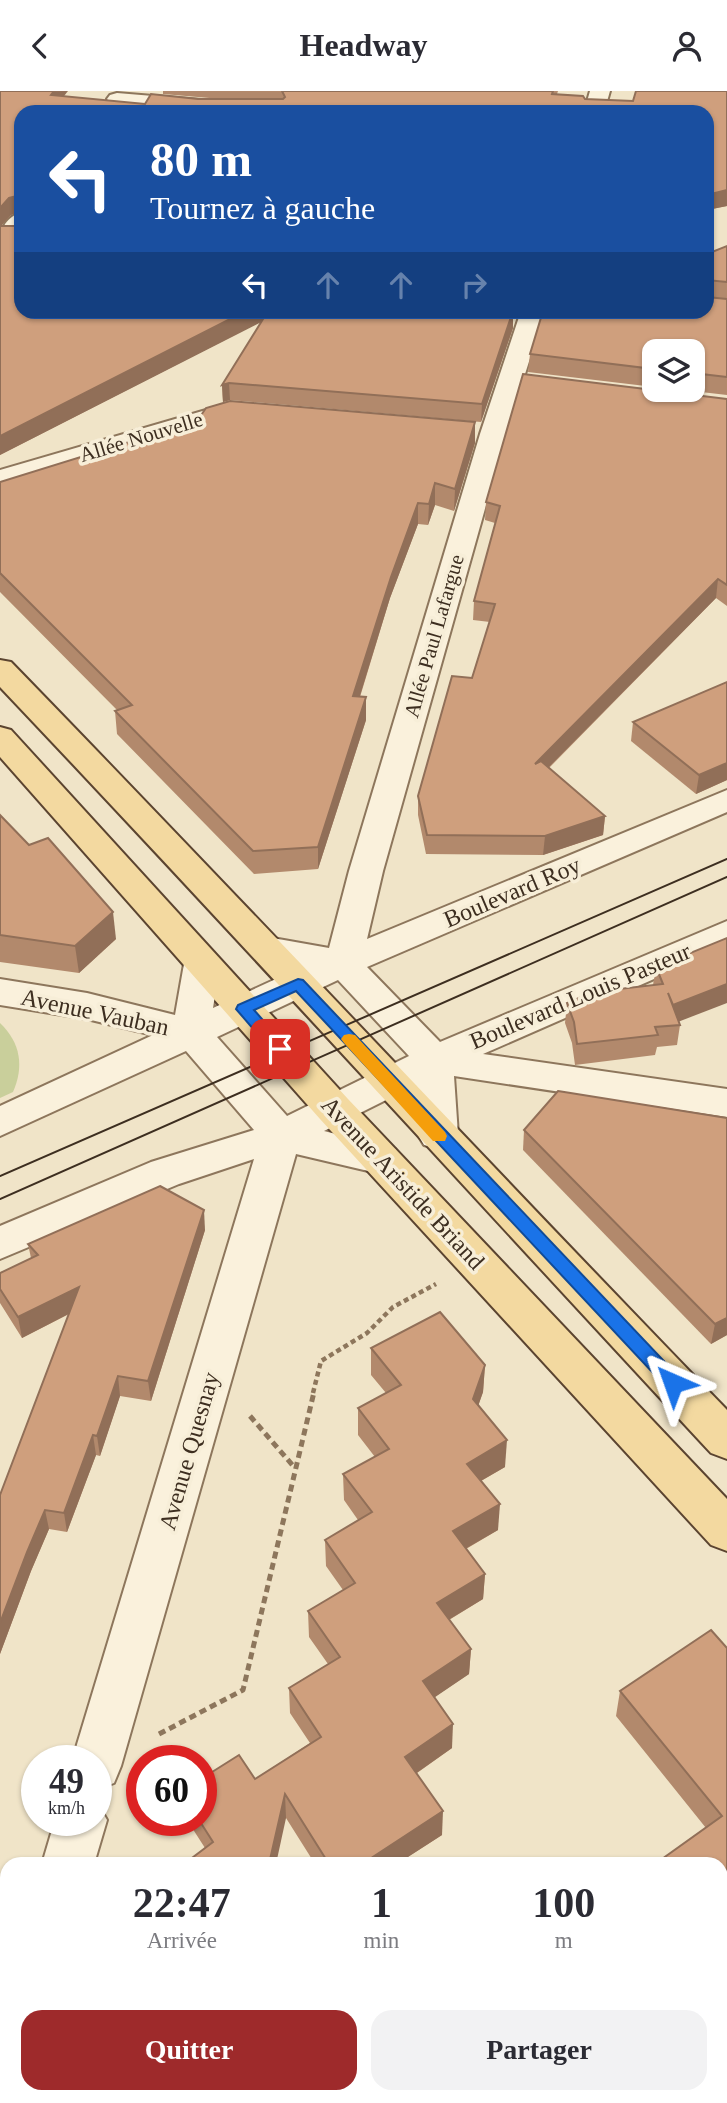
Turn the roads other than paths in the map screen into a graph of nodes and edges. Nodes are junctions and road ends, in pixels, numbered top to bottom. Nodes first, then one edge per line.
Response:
1 (116, 101) edge
2 (173, 105) edge
3 (532, 319) edge
4 (272, 414) edge
5 (0, 479) edge
6 (0, 669) edge
7 (0, 737) edge
8 (727, 800) edge
9 (727, 933) edge
10 (267, 949) junction
11 (202, 964) junction
12 (343, 964) junction
13 (298, 984) junction
14 (0, 992) edge
15 (243, 1009) junction
16 (191, 1032) junction
17 (434, 1060) junction
18 (389, 1083) junction
19 (727, 1103) edge
20 (334, 1109) junction
21 (0, 1122) edge
22 (438, 1135) junction
23 (281, 1136) junction
24 (381, 1159) junction
25 (0, 1243) edge
26 (727, 1440) edge
27 (727, 1531) edge
28 (102, 1745) edge
29 (76, 1836) edge
30 (70, 1857) edge

1 - 2 street
3 - 12 street, Allée Paul Lafargue
4 - 5 street, Allée Nouvelle
6 - 10 main road
7 - 11 main road, Avenue Aristide Briand
8 - 12 street, Boulevard Roy
9 - 17 street, Boulevard Louis Pasteur
10 - 12 street
10 - 13 main road
11 - 15 main road, Avenue Aristide Briand
11 - 16 street
12 - 13 street, Boulevard Roy
12 - 17 street
13 - 15 street, Boulevard Roy
13 - 18 main road
14 - 16 street, Avenue Vauban
15 - 16 street, Boulevard Roy
15 - 20 main road, Avenue Aristide Briand
16 - 21 street, Boulevard Roy
16 - 23 street
17 - 18 street, Boulevard Louis Pasteur
17 - 19 street
17 - 22 street
18 - 20 street, Boulevard Louis Pasteur
18 - 22 main road
20 - 23 street, Boulevard Louis Pasteur
20 - 24 main road, Avenue Aristide Briand
22 - 26 main road
23 - 24 street
23 - 25 street, Boulevard Louis Pasteur
23 - 28 street, Avenue Quesnay
24 - 27 main road, Avenue Aristide Briand
29 - 30 street

